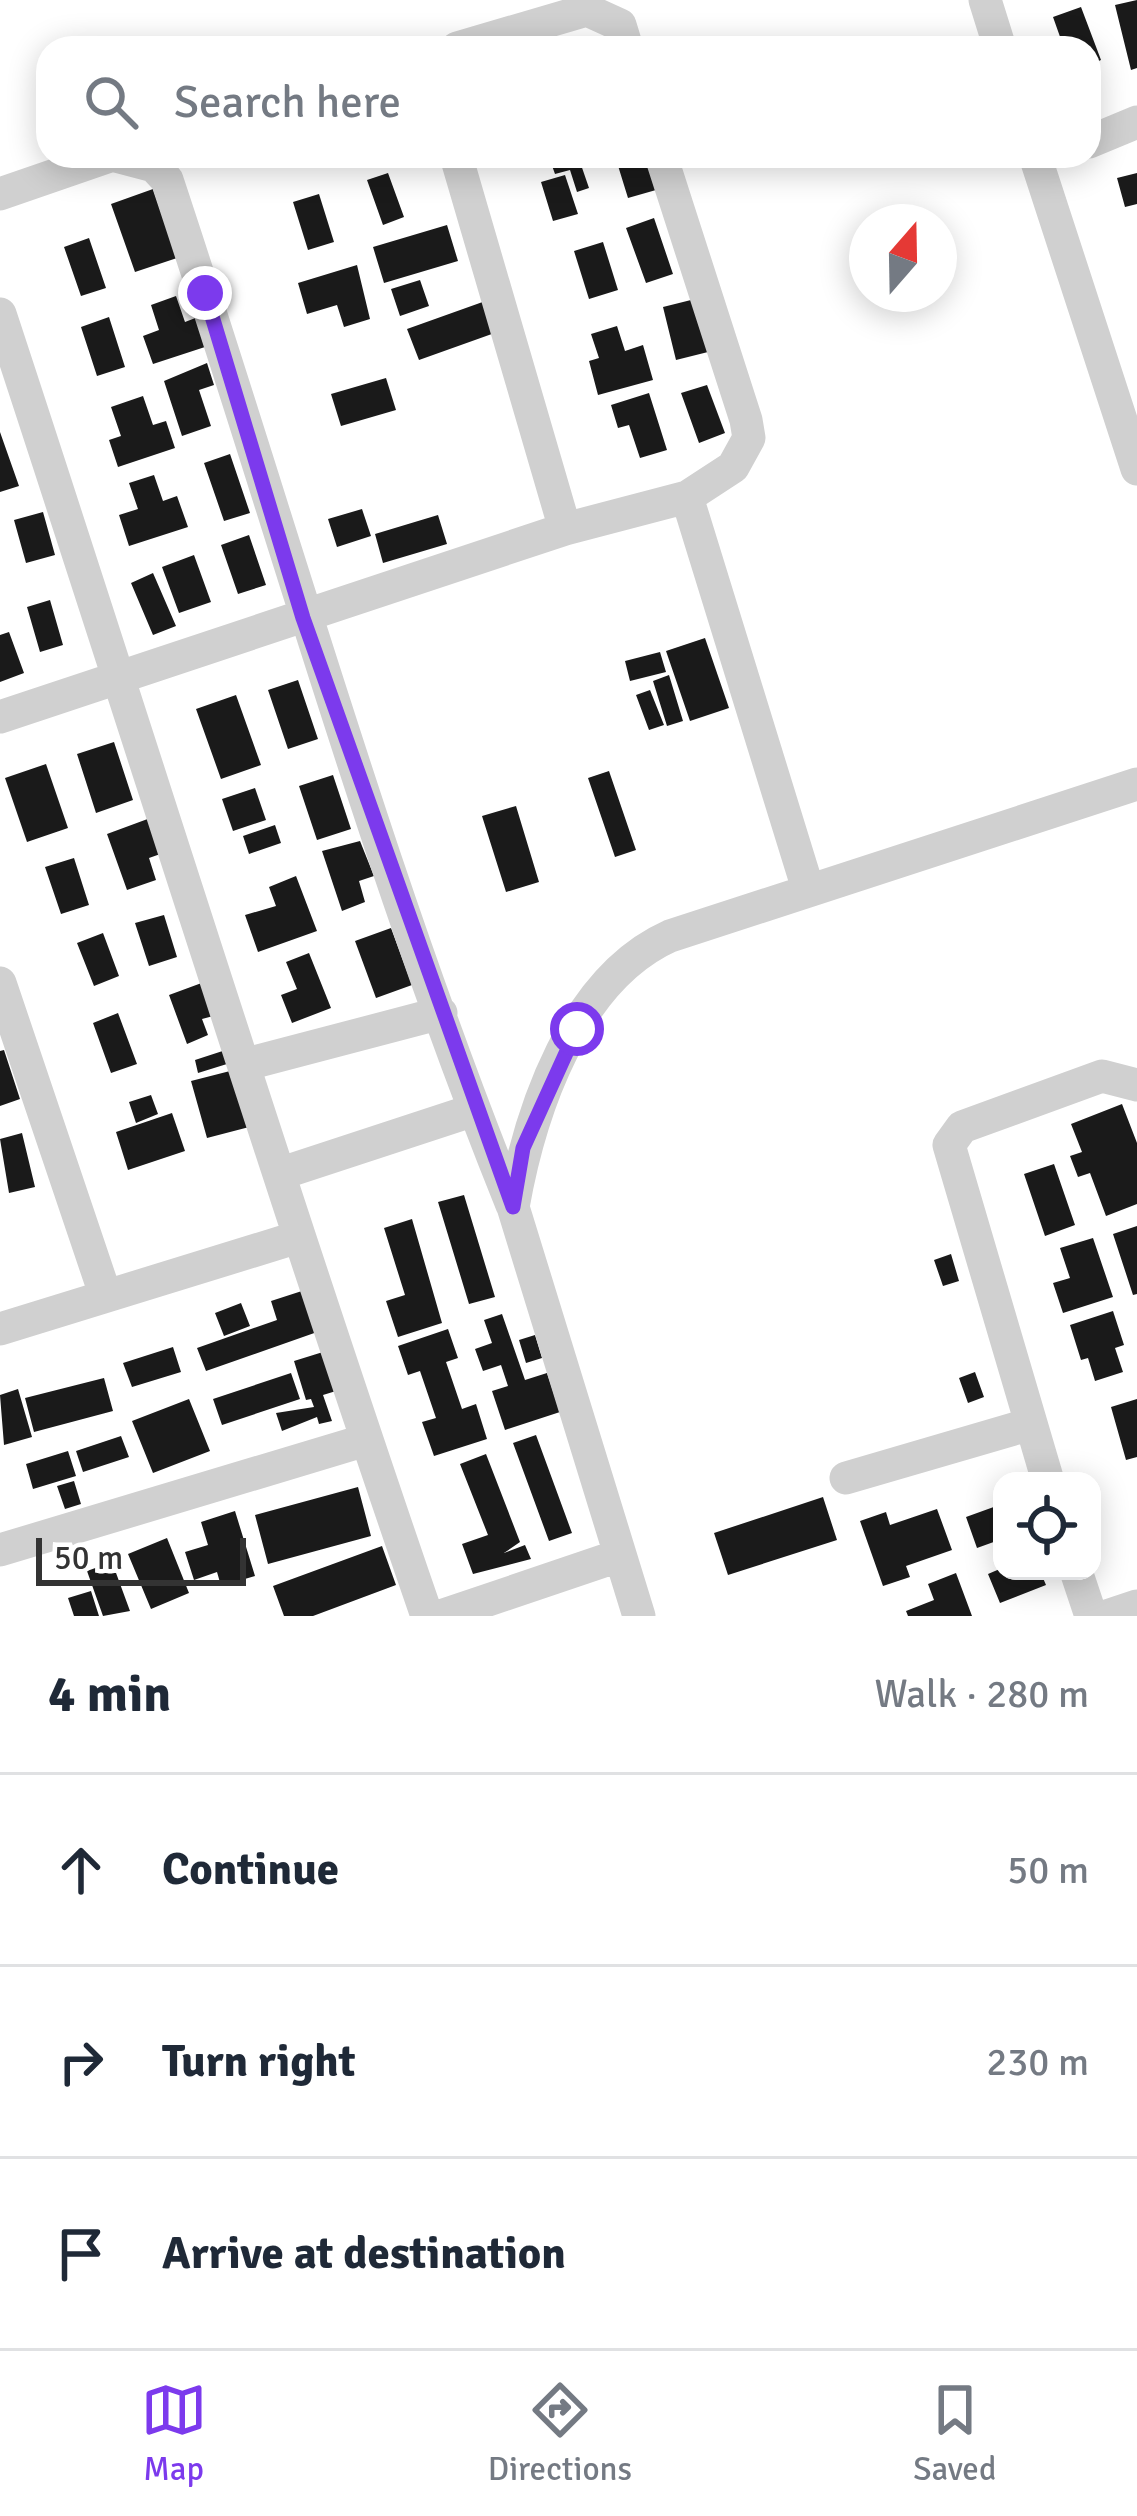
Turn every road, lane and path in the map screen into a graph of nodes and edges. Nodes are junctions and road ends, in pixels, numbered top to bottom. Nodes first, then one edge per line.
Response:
1 (985, 0) edge
2 (494, 36) edge
3 (623, 36) edge
4 (996, 36) edge
5 (1137, 122) edge
6 (1101, 137) edge
7 (77, 168) edge
8 (156, 168) edge
9 (460, 168) edge
10 (666, 168) edge
11 (1046, 168) edge
12 (0, 194) edge
13 (0, 314) edge
14 (1137, 470) edge
15 (687, 497) junction
16 (565, 529) junction
17 (303, 618) junction
18 (120, 678) junction
19 (0, 717) edge
20 (1137, 784) edge
21 (808, 889) junction
22 (0, 983) edge
23 (442, 1013) junction
24 (247, 1064) junction
25 (1137, 1085) edge
26 (474, 1110) junction
27 (279, 1174) junction
28 (513, 1207) junction
29 (295, 1238) junction
30 (105, 1294) junction
31 (0, 1329) edge
32 (1030, 1424) junction
33 (366, 1441) junction
34 (1045, 1472) edge
35 (846, 1478) dead end
36 (0, 1550) edge
37 (618, 1556) junction
38 (1079, 1580) edge
39 (1137, 1606) edge
40 (427, 1616) edge
41 (441, 1616) edge
42 (639, 1616) edge
43 (1090, 1616) edge
44 (1107, 1616) edge

1 - 4 street
2 - 3 street
5 - 6 street
7 - 12 street
8 - 17 street
9 - 16 street
10 - 15 street
11 - 14 street
13 - 18 street
15 - 16 street
15 - 21 street
16 - 17 street
17 - 18 street
17 - 23 street
18 - 19 street
18 - 24 street
20 - 21 street
21 - 28 street
22 - 30 street
23 - 24 street
23 - 26 street
24 - 27 street
25 - 32 street
26 - 27 street
26 - 28 street
27 - 29 street
28 - 37 street
29 - 30 street
29 - 33 street
30 - 31 street
32 - 34 street
32 - 35 street
33 - 36 street
33 - 40 street
37 - 41 street
37 - 42 street
38 - 43 street
39 - 44 street

